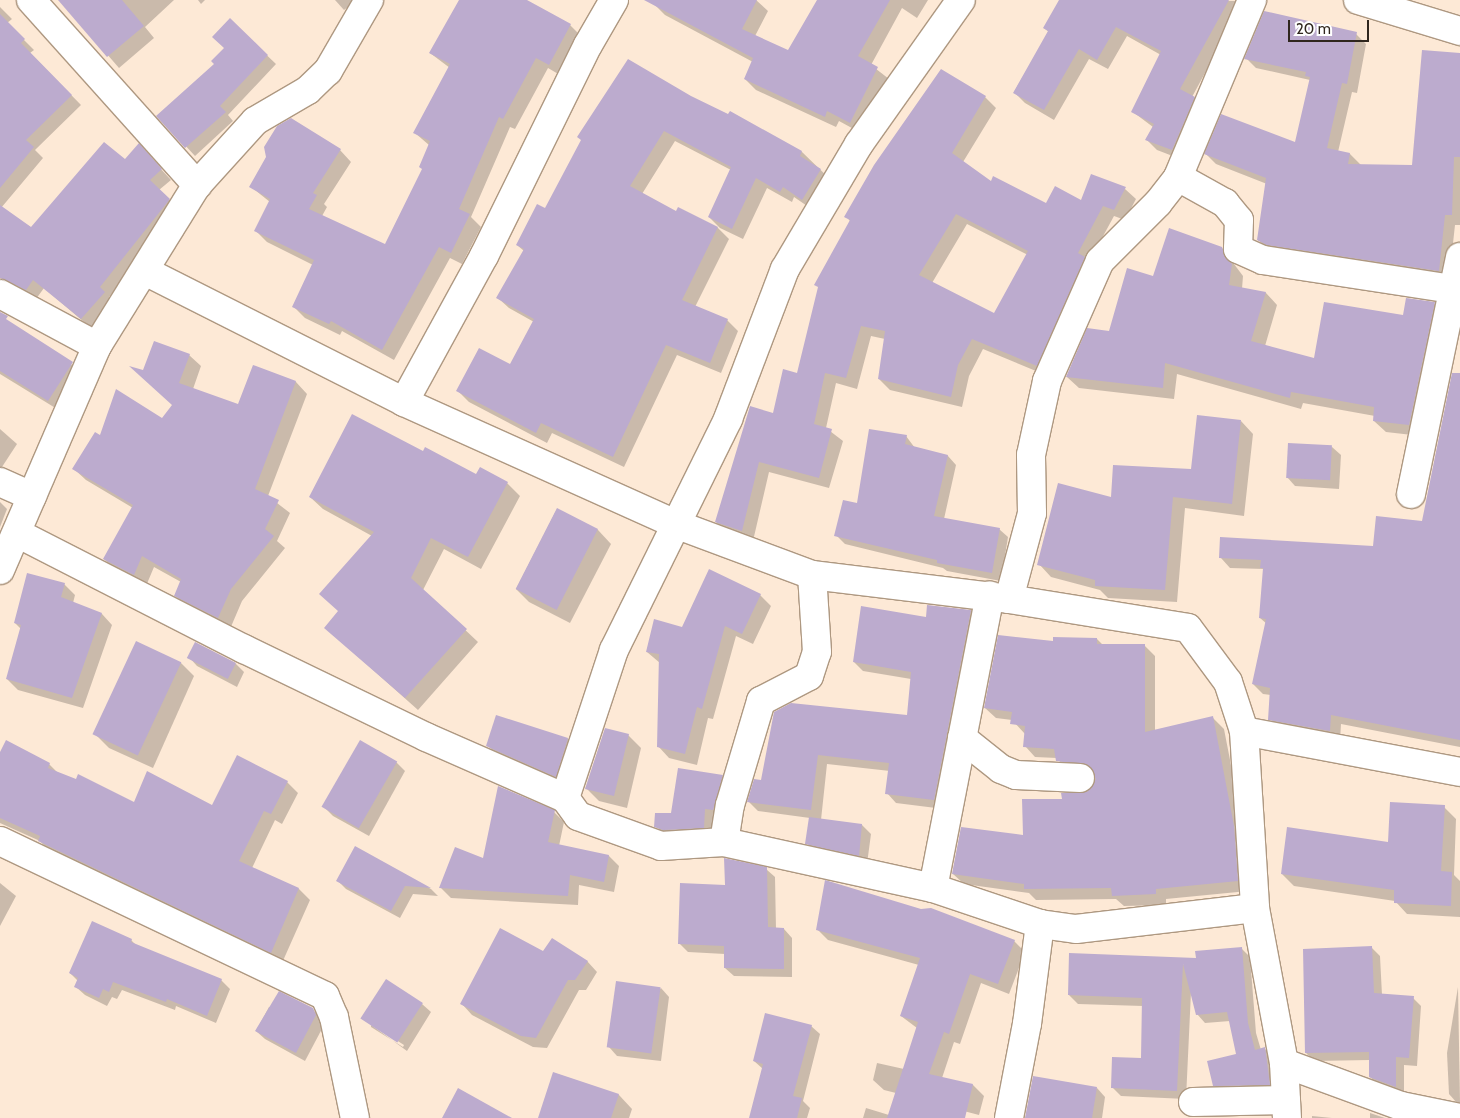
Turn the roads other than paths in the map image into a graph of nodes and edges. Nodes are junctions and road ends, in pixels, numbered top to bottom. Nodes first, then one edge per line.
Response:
1 (31, 0) edge
2 (368, 0) edge
3 (614, 0) edge
4 (960, 0) edge
5 (1252, 0) edge
6 (1358, 0) edge
7 (1460, 31) edge
8 (1178, 177) junction
9 (197, 185) junction
10 (1460, 257) edge
11 (145, 271) junction
12 (1457, 290) edge
13 (0, 294) edge
14 (97, 346) junction
15 (404, 402) junction
16 (0, 482) edge
17 (1411, 494) dead end
18 (32, 496) junction
19 (678, 525) junction
20 (17, 533) junction
21 (0, 570) edge
22 (812, 575) junction
23 (999, 598) junction
24 (1244, 731) junction
25 (962, 738) junction
26 (1460, 772) edge
27 (1080, 778) dead end
28 (565, 798) junction
29 (0, 841) edge
30 (724, 842) junction
31 (933, 888) junction
32 (1255, 908) junction
33 (1040, 924) junction
34 (1284, 1063) junction
35 (1193, 1102) dead end
36 (1286, 1109) edge
37 (355, 1118) edge
38 (1009, 1118) edge
39 (1460, 1118) edge

1 - 9 street
2 - 9 street
3 - 15 street
4 - 19 street
5 - 8 street
6 - 7 street
8 - 12 street
8 - 23 street
9 - 11 street
10 - 12 street
11 - 14 street
11 - 15 street
12 - 17 street
13 - 14 street
14 - 18 street
15 - 19 street
16 - 18 street
18 - 20 street
19 - 22 street
19 - 28 street
20 - 21 street
20 - 28 street
22 - 23 street
22 - 30 street
23 - 24 street
23 - 25 street
24 - 26 street
24 - 32 street
25 - 27 street
25 - 31 street
28 - 30 street
29 - 37 street
30 - 31 street
31 - 33 street
32 - 33 street
32 - 34 street
33 - 38 street
34 - 36 street
34 - 39 street
35 - 36 street

